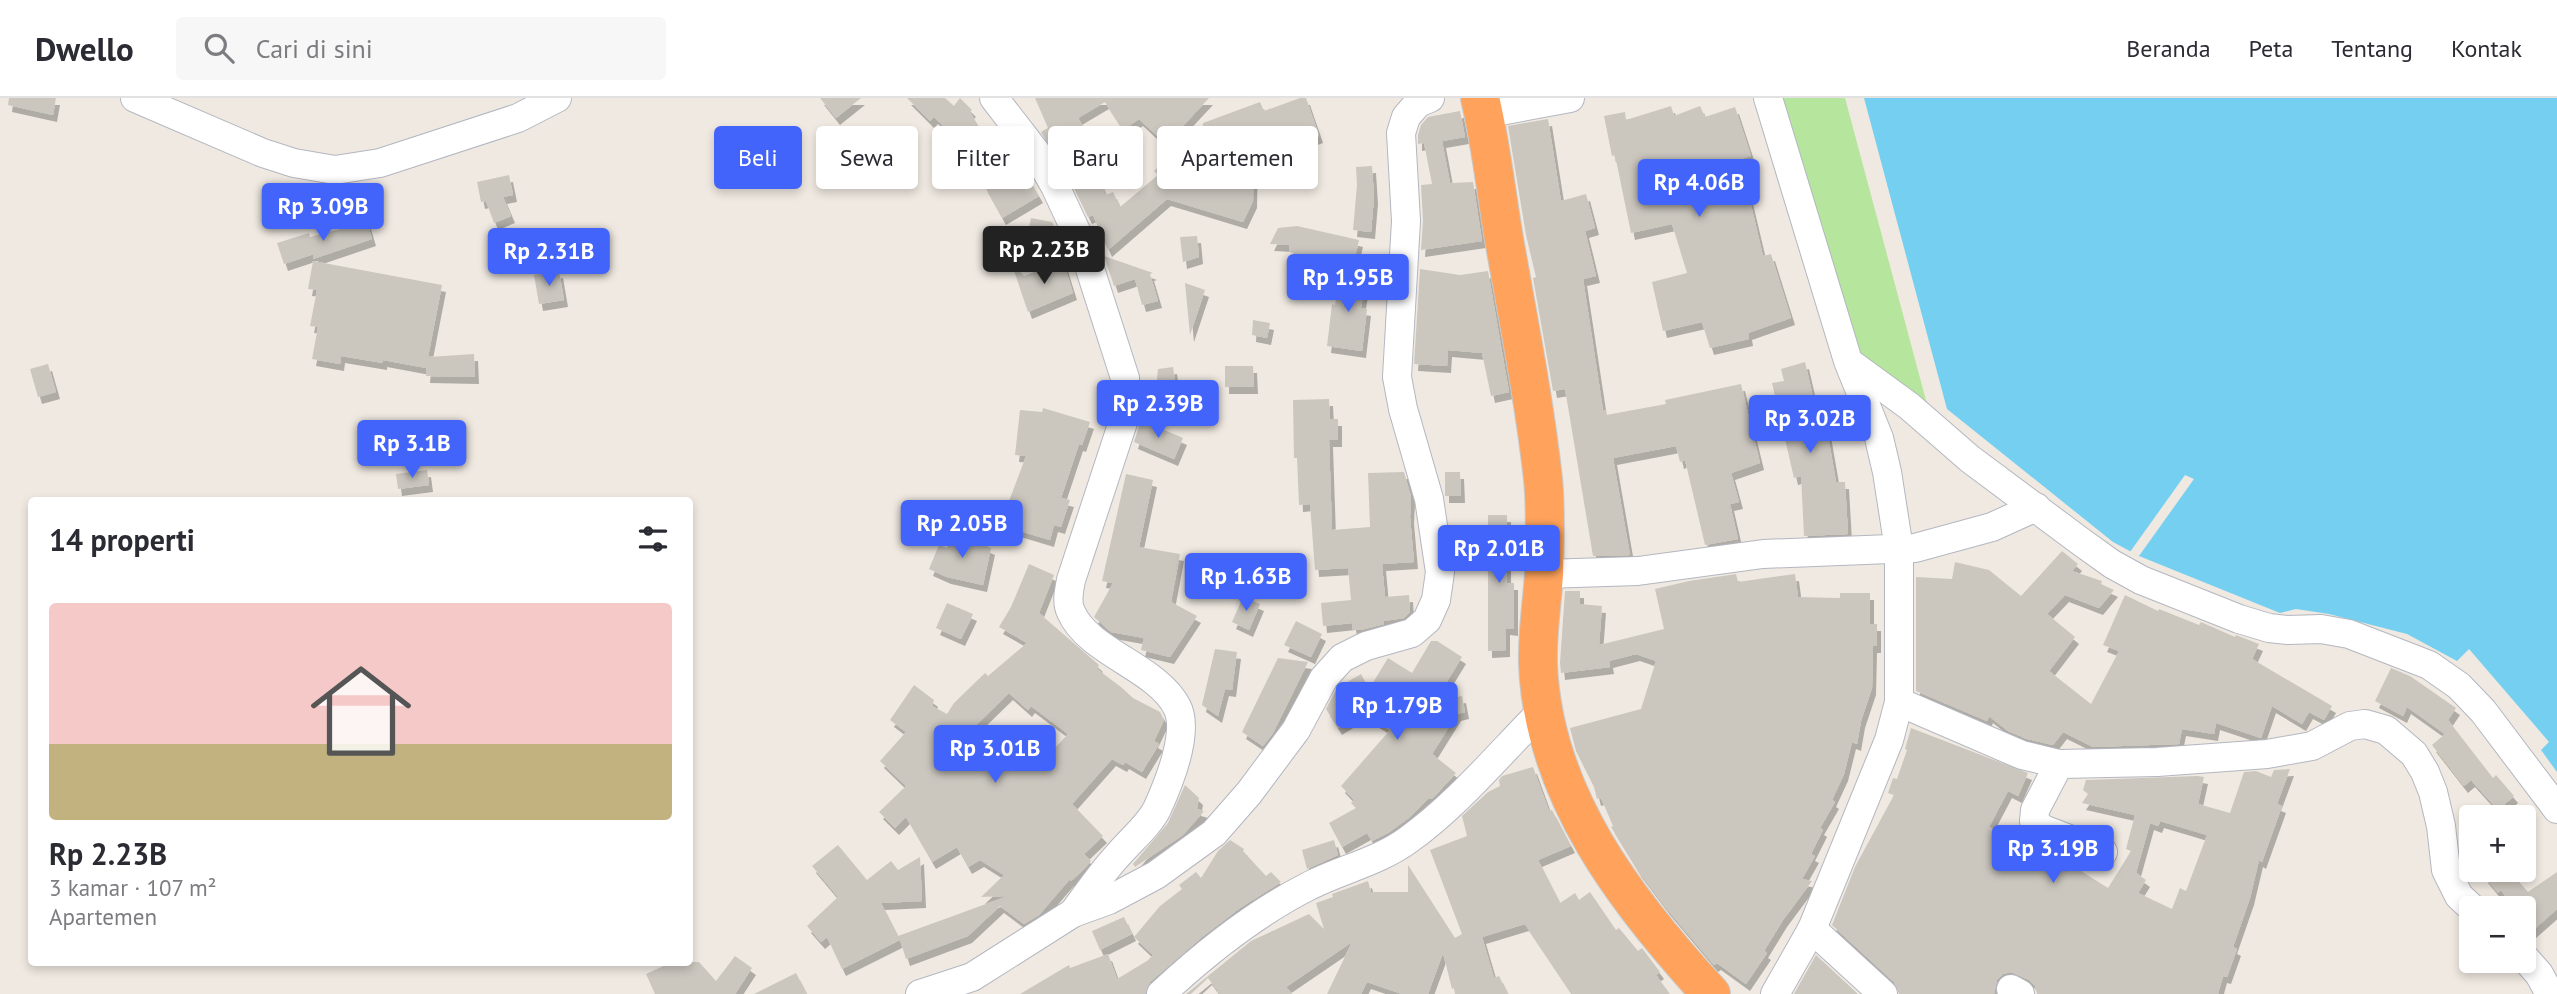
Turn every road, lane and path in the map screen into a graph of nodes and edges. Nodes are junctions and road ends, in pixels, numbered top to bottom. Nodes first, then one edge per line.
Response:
1 (135, 98) edge
2 (557, 98) edge
3 (993, 98) edge
4 (1430, 98) edge
5 (1570, 98) edge
6 (1768, 98) edge
7 (1482, 106) edge
8 (1847, 361) junction
9 (2036, 507) junction
10 (1899, 549) junction
11 (1544, 575) junction
12 (1899, 702) junction
13 (1542, 711) junction
14 (2059, 764) junction
15 (2557, 809) edge
16 (2103, 852) dead end
17 (2459, 896) edge
18 (1073, 913) junction
19 (1812, 929) junction
20 (2536, 971) edge
21 (920, 994) edge
22 (1161, 994) edge
23 (1711, 994) edge
24 (1775, 994) edge
25 (1883, 994) edge
26 (2550, 994) edge

1 - 2 street
3 - 18 street
4 - 18 street
5 - 7 street
6 - 8 street
7 - 11 highway
8 - 9 street
8 - 10 street
9 - 10 street
9 - 15 street
10 - 11 street
10 - 12 street
11 - 13 highway
12 - 14 street
12 - 19 street
13 - 22 street
13 - 23 highway
14 - 16 street
14 - 17 street
18 - 21 street
19 - 24 street
19 - 25 street
20 - 26 street

